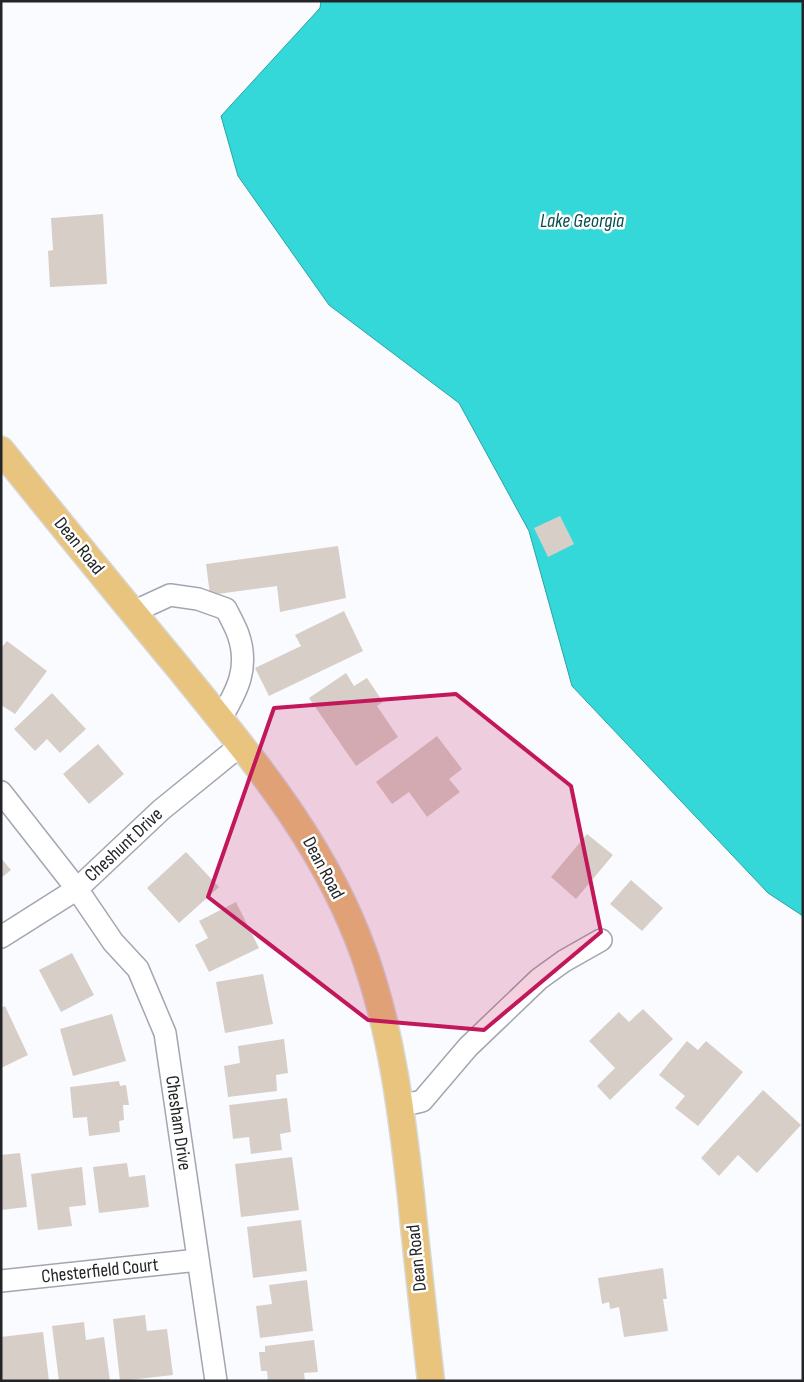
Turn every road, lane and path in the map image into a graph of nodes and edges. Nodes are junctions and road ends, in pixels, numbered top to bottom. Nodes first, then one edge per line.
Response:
1 (1, 450) edge
2 (133, 612) junction
3 (220, 720) junction
4 (241, 745) junction
5 (1, 792) edge
6 (77, 889) junction
7 (1, 937) edge
8 (601, 940) dead end
9 (400, 1106) junction
10 (198, 1260) junction
11 (1, 1281) edge
12 (216, 1381) edge
13 (431, 1381) edge

1 - 2 main road, Dean Road
2 - 3 main road, Dean Road
2 - 3 street
3 - 4 main road, Dean Road
4 - 6 street, Cheshunt Drive
4 - 9 main road, Dean Road
5 - 6 street, Chesham Drive
6 - 7 street, Cheshunt Drive
6 - 10 street, Chesham Drive
8 - 9 street
9 - 13 main road, Dean Road
10 - 11 street, Chesterfield Court
10 - 12 street, Chesham Drive

